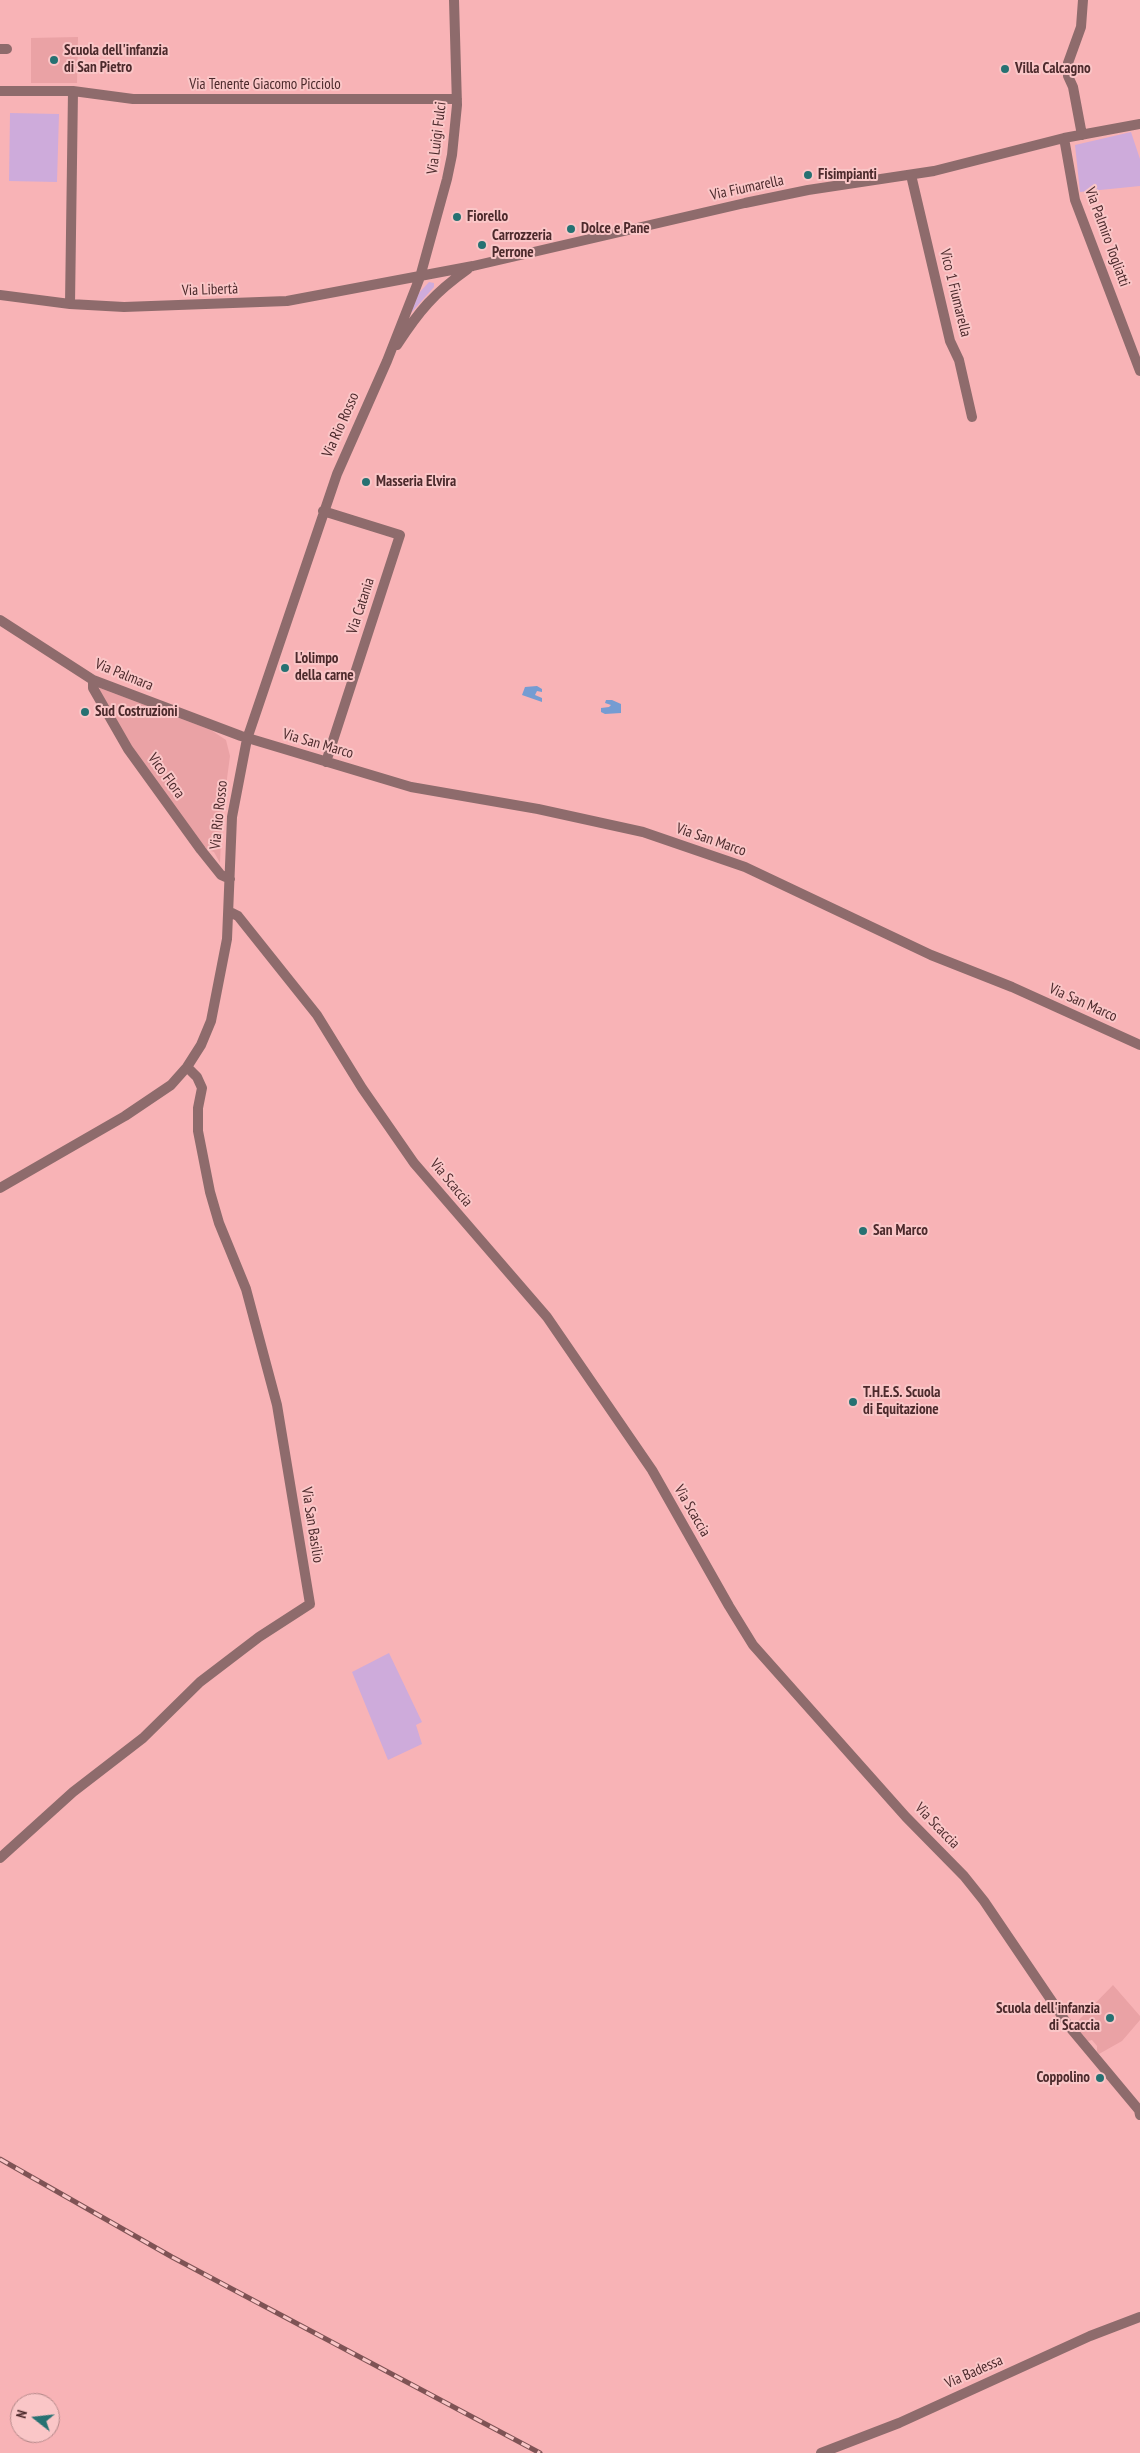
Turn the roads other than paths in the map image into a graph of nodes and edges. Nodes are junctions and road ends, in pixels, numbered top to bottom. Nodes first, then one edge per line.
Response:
1 (454, 0) edge
2 (1083, 0) edge
3 (0, 91) edge
4 (72, 91) junction
5 (458, 99) junction
6 (1140, 124) edge
7 (1082, 135) junction
8 (1064, 138) junction
9 (910, 175) junction
10 (473, 266) junction
11 (435, 274) junction
12 (420, 277) junction
13 (441, 288) junction
14 (0, 295) edge
15 (70, 304) junction
16 (387, 361) junction
17 (1140, 371) edge
18 (972, 417) dead end
19 (324, 510) junction
20 (0, 620) edge
21 (93, 680) junction
22 (247, 738) junction
23 (326, 762) junction
24 (230, 880) junction
25 (230, 912) junction
26 (1140, 1045) edge
27 (187, 1067) junction
28 (0, 1188) edge
29 (0, 1858) edge
30 (1140, 2111) edge
31 (1140, 2317) edge
32 (821, 2453) edge

1 - 5 street, Via Luigi Fulci
2 - 7 street
3 - 4 street, Via Tenente Giacomo Picciolo
4 - 5 street, Via Tenente Giacomo Picciolo
4 - 15 street
5 - 12 street, Via Luigi Fulci
6 - 7 street, Via Fiumarella
7 - 8 street, Via Fiumarella
8 - 9 street, Via Fiumarella
8 - 17 street, Via Palmiro Togliatti
9 - 10 street, Via Fiumarella
9 - 18 street, Vico 1 Fiumarella
10 - 11 street, Via Fiumarella
10 - 13 street
11 - 12 street, Via Fiumarella
11 - 13 street
12 - 15 street, Via Libertà
12 - 16 street, Via Luigi Fulci
13 - 16 street
14 - 15 street, Via Libertà
16 - 19 street, Via Rio Rosso
19 - 22 street, Via Rio Rosso
19 - 23 street, Via Catania
20 - 21 street, Via Palmara
21 - 22 street, Via Palmara
21 - 24 street, Vico Flora
22 - 23 street, Via San Marco
22 - 24 street, Via Rio Rosso
23 - 26 street, Via San Marco
24 - 25 street, Via Rio Rosso
25 - 27 street, Via Rio Rosso
25 - 30 street, Via Scaccia
27 - 28 street, Via Rio Rosso
27 - 29 street, Via San Basilio
31 - 32 street, Via Badessa

